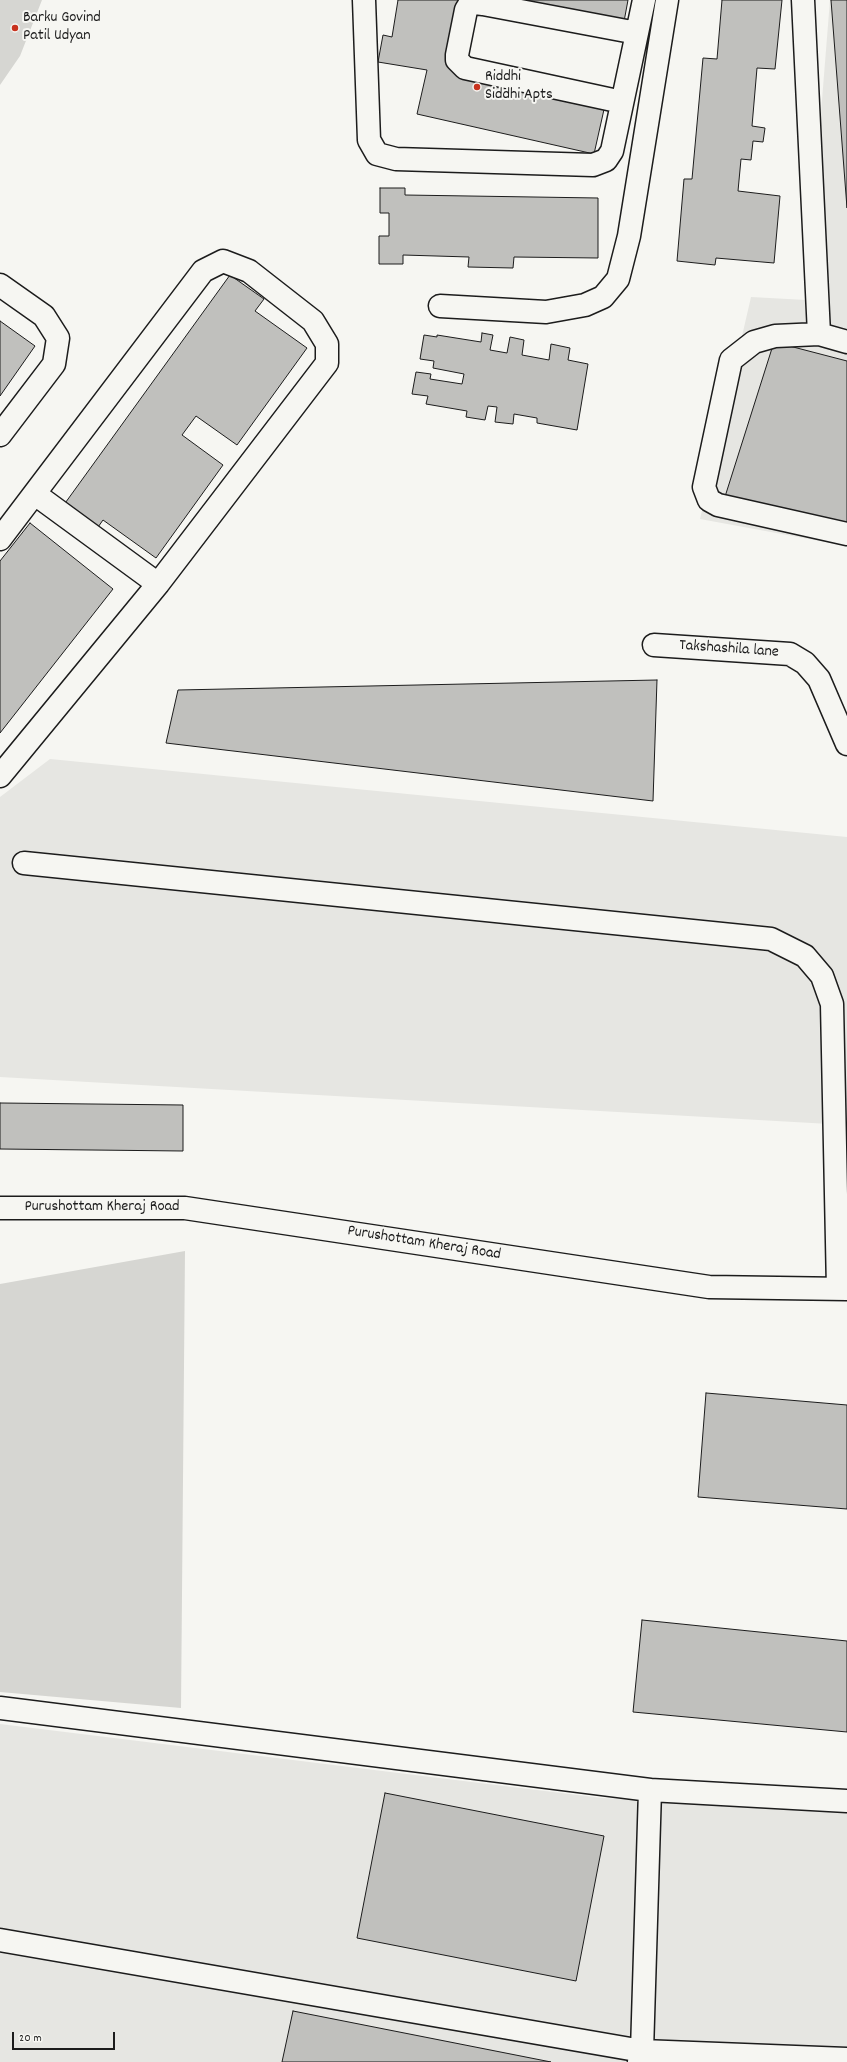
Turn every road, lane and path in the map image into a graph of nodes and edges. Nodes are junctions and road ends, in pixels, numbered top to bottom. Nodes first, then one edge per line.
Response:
1 (364, 0) edge
2 (644, 0) edge
3 (668, 0) edge
4 (804, 0) edge
5 (637, 34) junction
6 (622, 102) junction
7 (0, 285) edge
8 (440, 306) dead end
9 (820, 334) junction
10 (847, 342) edge
11 (0, 435) edge
12 (35, 494) junction
13 (847, 534) edge
14 (0, 539) edge
15 (158, 584) junction
16 (654, 645) dead end
17 (847, 744) edge
18 (0, 776) edge
19 (24, 863) dead end
20 (0, 1208) edge
21 (842, 1289) edge
22 (0, 1708) edge
23 (650, 1790) junction
24 (847, 1801) edge
25 (0, 1940) edge
26 (647, 2058) edge
27 (847, 2060) edge

1 - 6 street
2 - 5 street
3 - 8 street
4 - 9 street
5 - 6 street
5 - 6 street
7 - 11 street
9 - 10 street
9 - 13 street
12 - 14 street
12 - 15 street
12 - 15 street
15 - 18 street
16 - 17 street, Takshashila lane
19 - 21 street
20 - 21 street, Purushottam Kheraj Road
22 - 23 street
23 - 24 street
23 - 26 street
25 - 26 street
26 - 27 street

